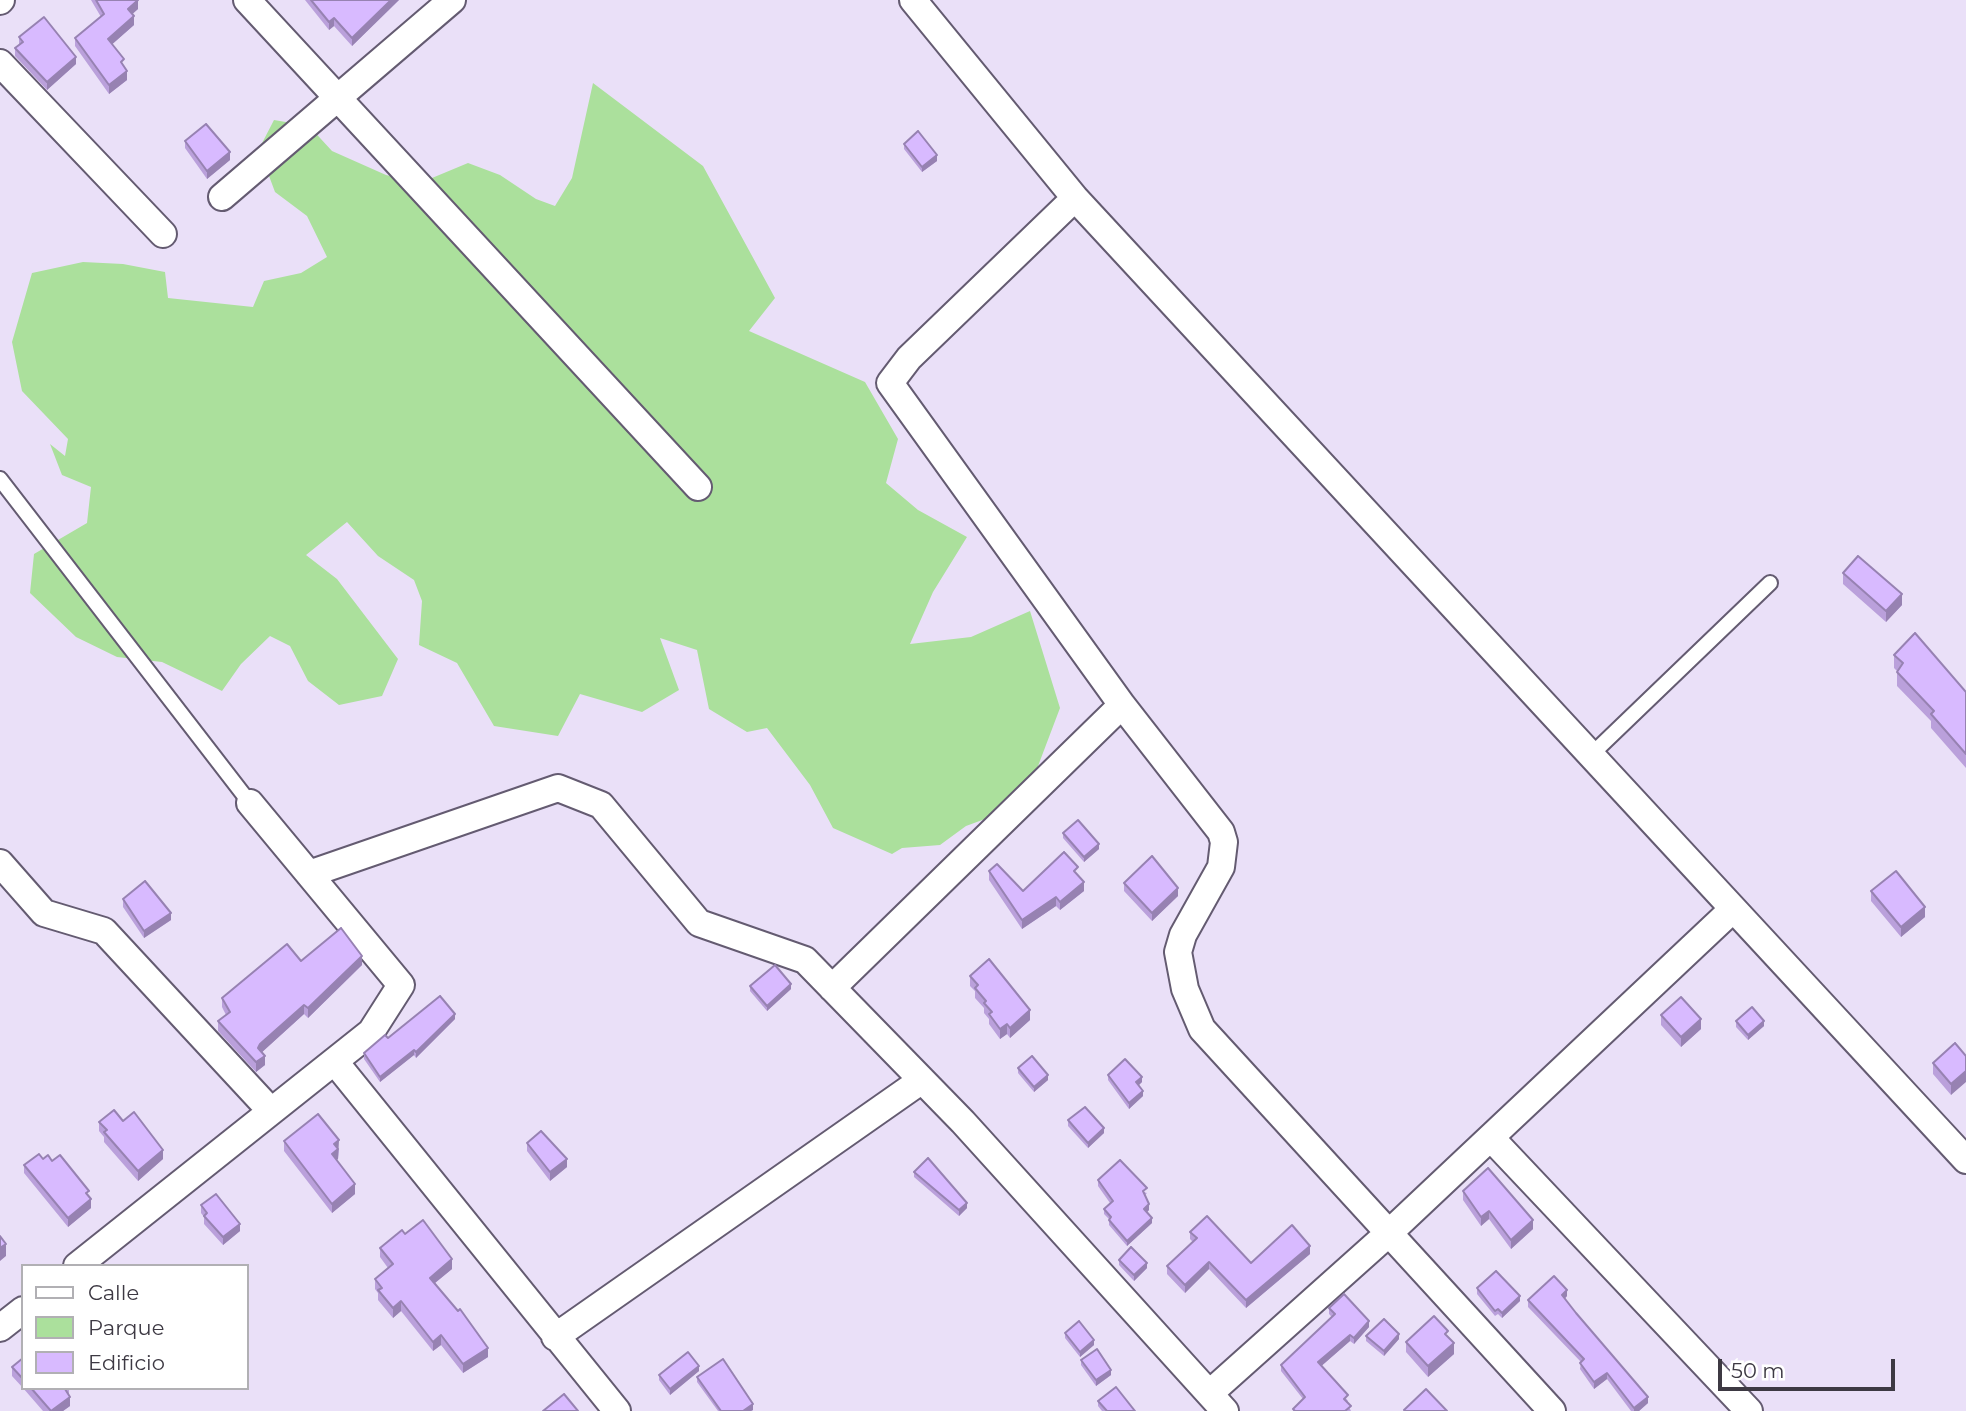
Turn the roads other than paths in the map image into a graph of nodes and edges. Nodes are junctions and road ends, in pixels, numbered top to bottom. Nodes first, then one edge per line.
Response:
1 (247, 0) edge
2 (452, 0) edge
3 (913, 0) edge
4 (0, 63) edge
5 (339, 97) junction
6 (222, 197) dead end
7 (1075, 198) junction
8 (163, 234) dead end
9 (0, 479) edge
10 (698, 487) dead end
11 (1770, 583) dead end
12 (1122, 705) junction
13 (1590, 756) junction
14 (250, 803) joint
15 (0, 863) edge
16 (309, 874) junction
17 (1732, 910) junction
18 (832, 988) junction
19 (335, 1062) junction
20 (922, 1080) junction
21 (271, 1111) junction
22 (1491, 1138) junction
23 (1966, 1160) edge
24 (1390, 1232) junction
25 (80, 1264) edge
26 (21, 1312) edge
27 (0, 1328) edge
28 (555, 1338) junction
29 (1217, 1402) edge
30 (617, 1411) edge
31 (1552, 1411) edge
32 (1749, 1411) edge

1 - 5 street
2 - 5 street
3 - 7 street
4 - 8 street
5 - 6 street
5 - 10 street
7 - 12 street
7 - 13 street
9 - 14 lane
11 - 13 lane
12 - 18 street
12 - 24 street
13 - 17 street
14 - 16 street
15 - 21 street
16 - 18 street
16 - 19 street
17 - 22 street
17 - 23 street
18 - 20 street
19 - 21 street
19 - 28 street
20 - 28 street
20 - 29 street
21 - 25 street
22 - 24 street
22 - 32 street
24 - 29 street
24 - 31 street
26 - 27 street
28 - 30 street

